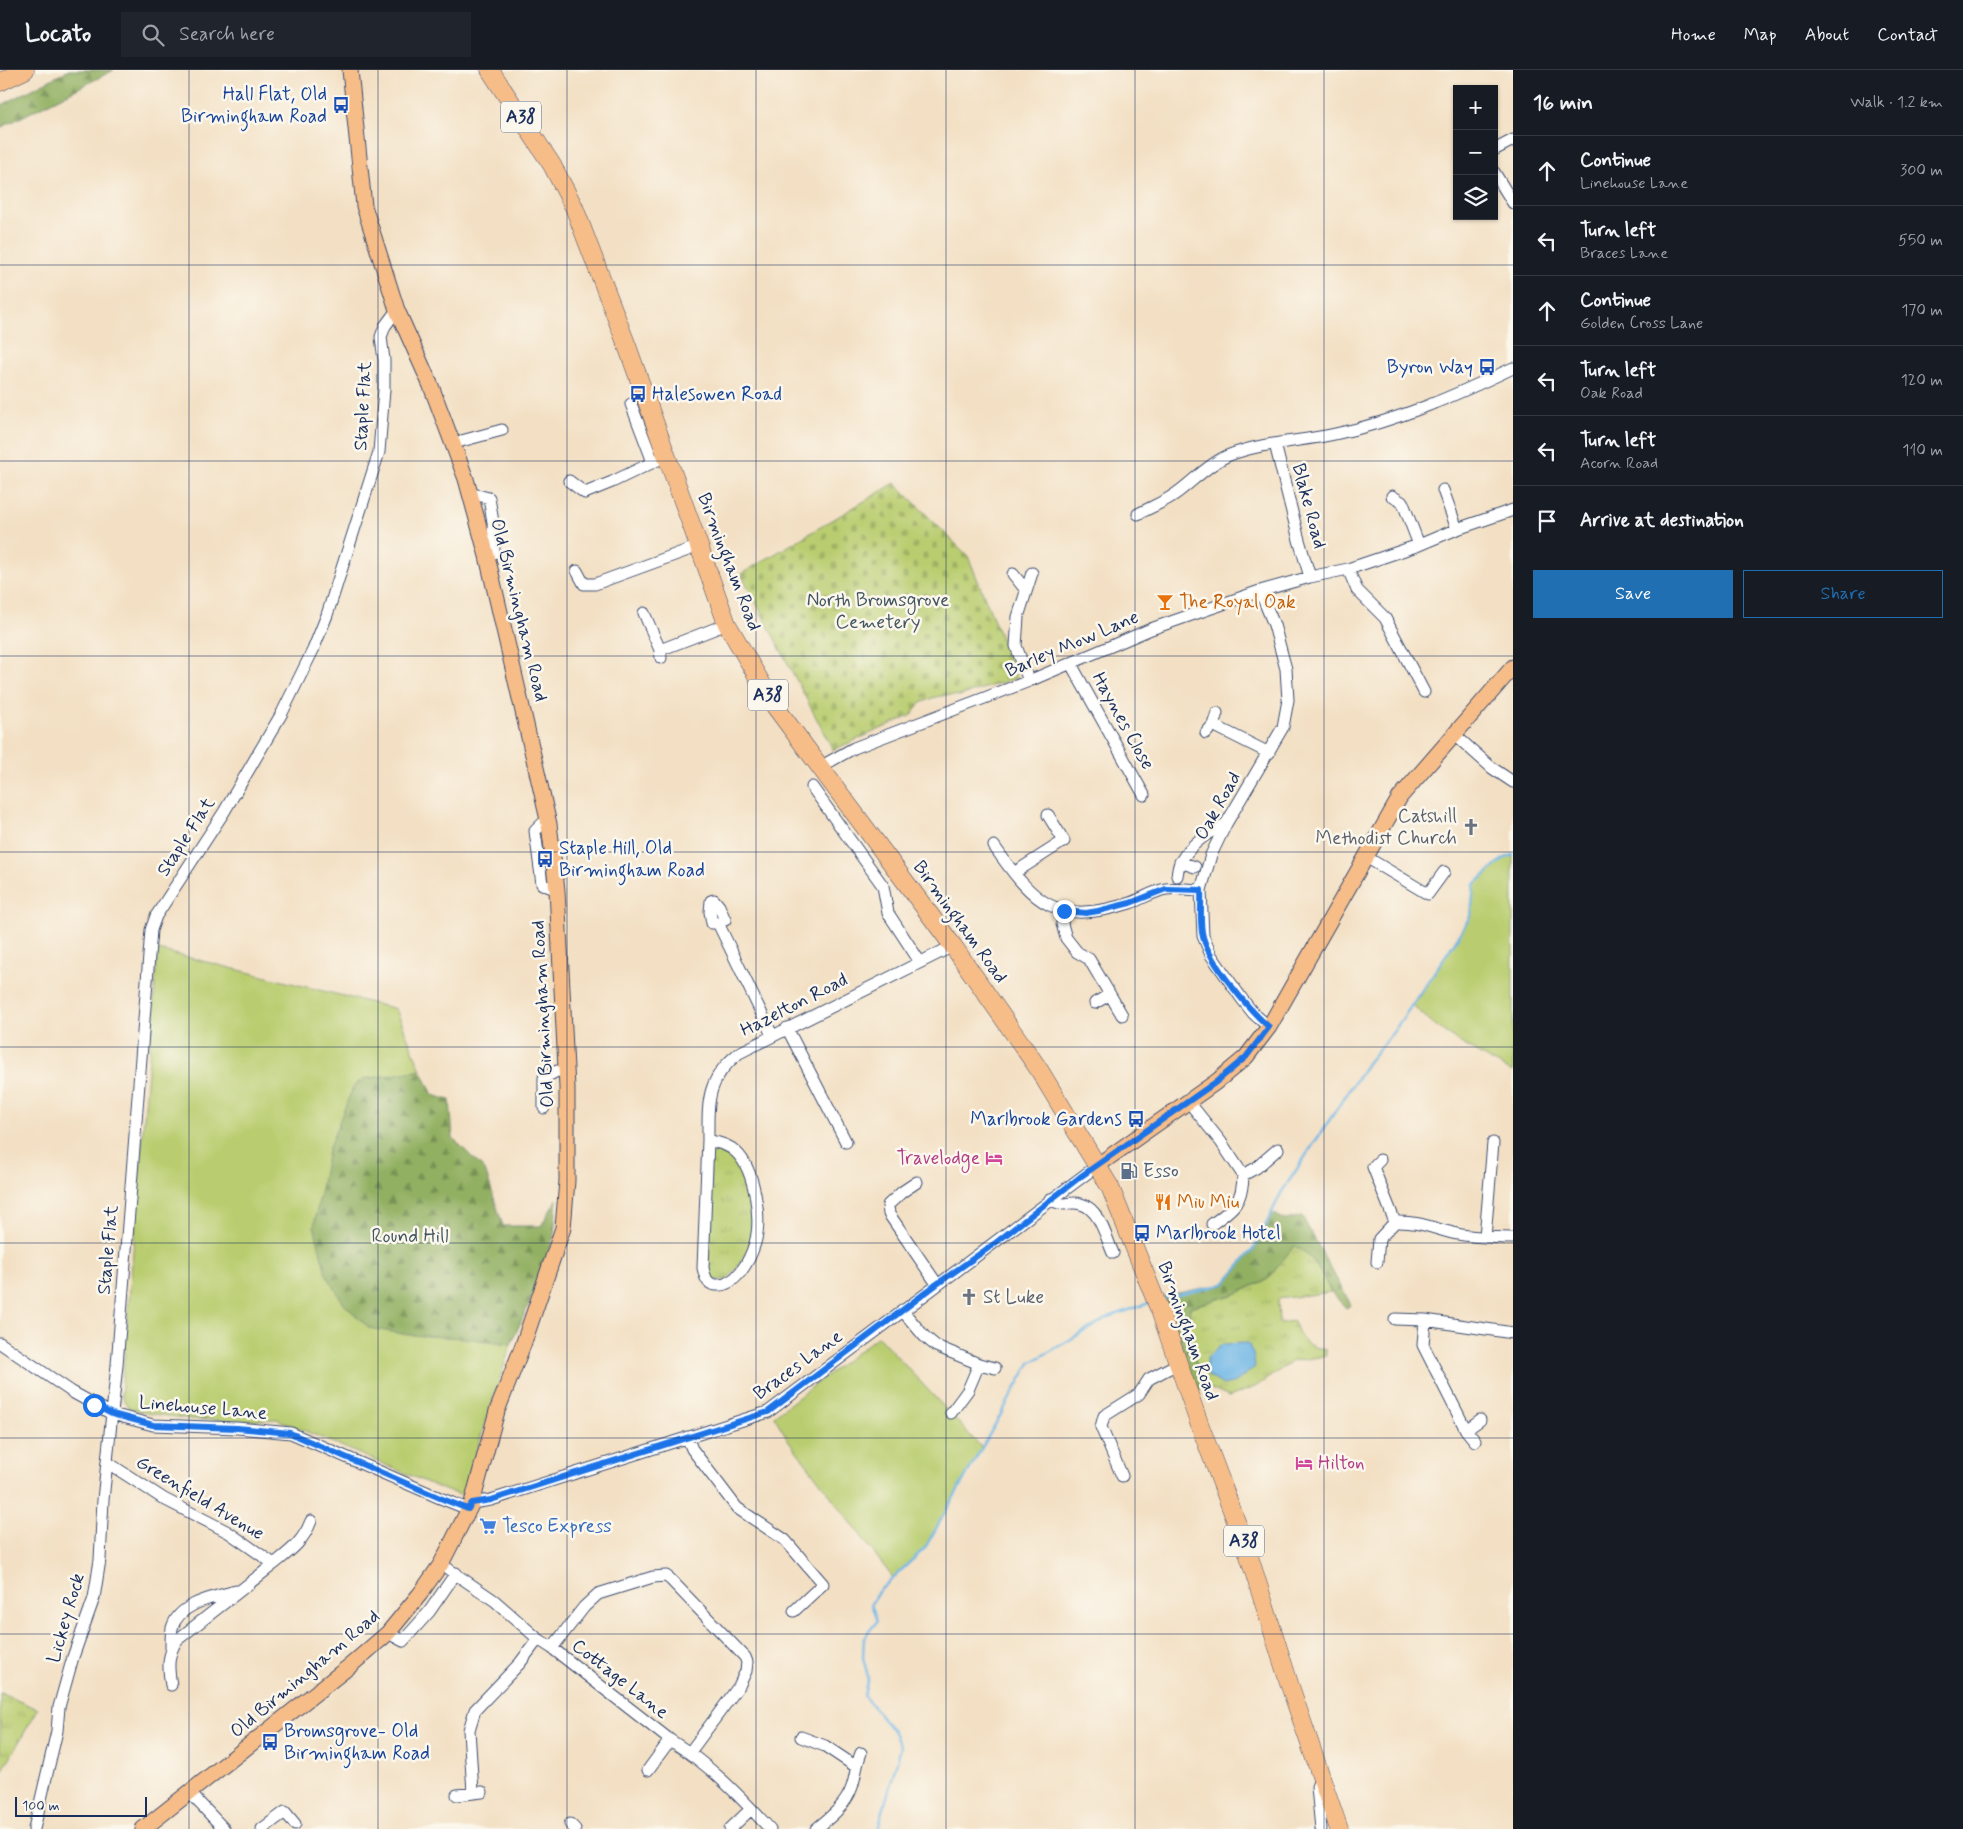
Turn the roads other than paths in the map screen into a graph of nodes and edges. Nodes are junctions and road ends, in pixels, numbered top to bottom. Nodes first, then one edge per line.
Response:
1 (25, 70) edge
2 (350, 70) edge
3 (490, 70) edge
4 (0, 82) edge
5 (1513, 140) edge
6 (1498, 148) edge
7 (1496, 175) edge
8 (1513, 203) edge
9 (398, 310) junction
10 (1513, 368) edge
11 (631, 404) dead end
12 (502, 430) dead end
13 (454, 443) junction
14 (1275, 444) junction
15 (659, 459) junction
16 (569, 481) dead end
17 (1443, 490) dead end
18 (1392, 496) dead end
19 (1513, 510) edge
20 (1138, 514) dead end
21 (1457, 529) junction
22 (1419, 545) junction
23 (699, 546) junction
24 (1348, 569) junction
25 (576, 571) dead end
26 (1032, 573) dead end
27 (1013, 574) dead end
28 (1310, 577) junction
29 (1026, 589) junction
30 (1260, 590) junction
31 (644, 613) dead end
32 (727, 624) junction
33 (1071, 664) junction
34 (1513, 668) edge
35 (1029, 681) junction
36 (1424, 692) dead end
37 (1217, 713) dead end
38 (1455, 735) junction
39 (1269, 753) junction
40 (820, 768) junction
41 (1513, 782) edge
42 (812, 787) dead end
43 (1144, 795) dead end
44 (1048, 815) dead end
45 (1226, 824) junction
46 (994, 846) dead end
47 (1366, 857) junction
48 (1180, 862) junction
49 (1195, 867) dead end
50 (1444, 872) dead end
51 (1014, 873) junction
52 (1177, 876) dead end
53 (1201, 890) junction
54 (1064, 911) junction
55 (718, 923) dead end
56 (953, 946) junction
57 (920, 962) junction
58 (1109, 995) junction
59 (1094, 1003) dead end
60 (1122, 1015) dead end
61 (1269, 1027) junction
62 (787, 1028) junction
63 (772, 1036) junction
64 (566, 1072) junction
65 (1188, 1101) junction
66 (544, 1108) dead end
67 (708, 1140) junction
68 (846, 1142) dead end
69 (1493, 1143) dead end
70 (1278, 1149) dead end
71 (1098, 1165) junction
72 (1372, 1165) dead end
73 (1243, 1175) junction
74 (917, 1182) dead end
75 (1050, 1199) junction
76 (1395, 1222) junction
77 (1212, 1224) dead end
78 (1485, 1237) junction
79 (1513, 1238) edge
80 (1113, 1253) dead end
81 (1377, 1262) dead end
82 (937, 1284) junction
83 (902, 1310) junction
84 (1395, 1319) dead end
85 (1425, 1320) junction
86 (1513, 1334) edge
87 (0, 1343) edge
88 (1178, 1363) junction
89 (979, 1364) junction
90 (995, 1368) dead end
91 (951, 1413) dead end
92 (112, 1414) junction
93 (1480, 1420) dead end
94 (1466, 1430) junction
95 (687, 1437) junction
96 (1475, 1441) dead end
97 (108, 1463) junction
98 (1122, 1476) dead end
99 (470, 1506) junction
100 (311, 1520) dead end
101 (274, 1564) junction
102 (441, 1564) junction
103 (456, 1573) junction
104 (244, 1589) junction
105 (794, 1611) dead end
106 (388, 1633) junction
107 (538, 1639) junction
108 (552, 1648) junction
109 (171, 1650) junction
110 (171, 1685) dead end
111 (801, 1737) dead end
112 (670, 1740) junction
113 (690, 1752) junction
114 (862, 1753) dead end
115 (856, 1766) junction
116 (648, 1770) dead end
117 (1321, 1777) junction
118 (190, 1793) junction
119 (457, 1795) dead end
120 (751, 1808) junction
121 (295, 1824) dead end
122 (34, 1829) edge
123 (143, 1829) edge
124 (224, 1829) edge
125 (262, 1829) edge
126 (730, 1829) edge
127 (770, 1829) edge
128 (816, 1829) edge
129 (1320, 1829) edge
130 (1339, 1829) edge

1 - 4 highway
2 - 9 main road, Old Birmingham Road
3 - 15 highway, Birmingham Road / A38
5 - 6 street
7 - 8 street
9 - 13 main road, Old Birmingham Road
9 - 92 street, Staple Flat
10 - 14 street
11 - 15 street
12 - 13 street
13 - 64 main road, Old Birmingham Road
14 - 20 street
14 - 28 street, Blake Road
15 - 16 street
15 - 23 highway, Birmingham Road / A38
17 - 21 street
18 - 22 street
19 - 21 street, Barley Mow Lane
21 - 22 street, Barley Mow Lane
22 - 24 street, Barley Mow Lane
23 - 25 street
23 - 32 highway, Birmingham Road / A38
24 - 28 street, Barley Mow Lane
24 - 36 street
26 - 29 street
27 - 29 street
28 - 30 street, Barley Mow Lane
29 - 35 street
30 - 33 street, Barley Mow Lane
30 - 39 street, Oak Road
31 - 32 street
32 - 40 highway, Birmingham Road / A38
33 - 35 street, Barley Mow Lane
33 - 43 street, Haynes Close
34 - 38 main road
35 - 40 street, Barley Mow Lane
37 - 39 street
38 - 41 street
38 - 47 main road
39 - 45 street, Oak Road
40 - 56 highway, Birmingham Road / A38
42 - 57 street
44 - 51 street
45 - 48 street
45 - 53 street, Oak Road
46 - 51 street
47 - 50 street
47 - 61 main road
48 - 49 street
48 - 52 street
51 - 54 street
53 - 54 street
53 - 61 street, Oak Road
54 - 58 street
55 - 63 street
56 - 57 street, Hazelton Road
56 - 71 highway, Birmingham Road / A38
57 - 62 street, Hazelton Road
58 - 59 street
58 - 60 street
61 - 65 main road
62 - 63 street, Hazelton Road
62 - 68 street
63 - 67 street, Hazelton Road
64 - 66 street
64 - 99 main road, Old Birmingham Road
65 - 71 main road
65 - 73 street
67 - 67 street, Hazelton Road
69 - 78 street
70 - 73 street
71 - 75 street, Braces Lane
71 - 88 highway, Birmingham Road / A38
72 - 76 street
73 - 77 street
74 - 82 street
75 - 80 street
75 - 82 street, Braces Lane
76 - 78 street
76 - 81 street
78 - 79 street
82 - 83 street, Braces Lane
83 - 89 street
83 - 95 street, Braces Lane
84 - 85 street
85 - 86 street
85 - 94 street
87 - 92 street, Linehouse Lane
88 - 98 street
88 - 117 highway, Birmingham Road / A38
89 - 90 street
89 - 91 street
92 - 97 street, Lickey Rock
92 - 99 street, Linehouse Lane
93 - 94 street
94 - 96 street
95 - 99 street, Braces Lane
95 - 105 street
97 - 101 street, Greenfield Avenue
97 - 122 street, Lickey Rock
99 - 102 main road, Old Birmingham Road
100 - 101 street, Greenfield Avenue
101 - 104 street, Greenfield Avenue
102 - 103 street, Cottage Lane
102 - 106 main road, Old Birmingham Road
103 - 106 street
103 - 107 street, Cottage Lane
104 - 109 street, Greenfield Avenue
104 - 109 street
106 - 118 main road, Old Birmingham Road
107 - 108 street, Cottage Lane
107 - 119 street
108 - 112 street, Cottage Lane
108 - 113 street
109 - 110 street
111 - 115 street
112 - 113 street, Cottage Lane
112 - 116 street
113 - 120 street, Cottage Lane
114 - 115 street
115 - 128 street
117 - 129 street, Birmingham Road
117 - 130 highway, A38
118 - 123 main road, Old Birmingham Road
118 - 124 street
120 - 126 street
120 - 127 street, Cottage Lane
121 - 125 street

